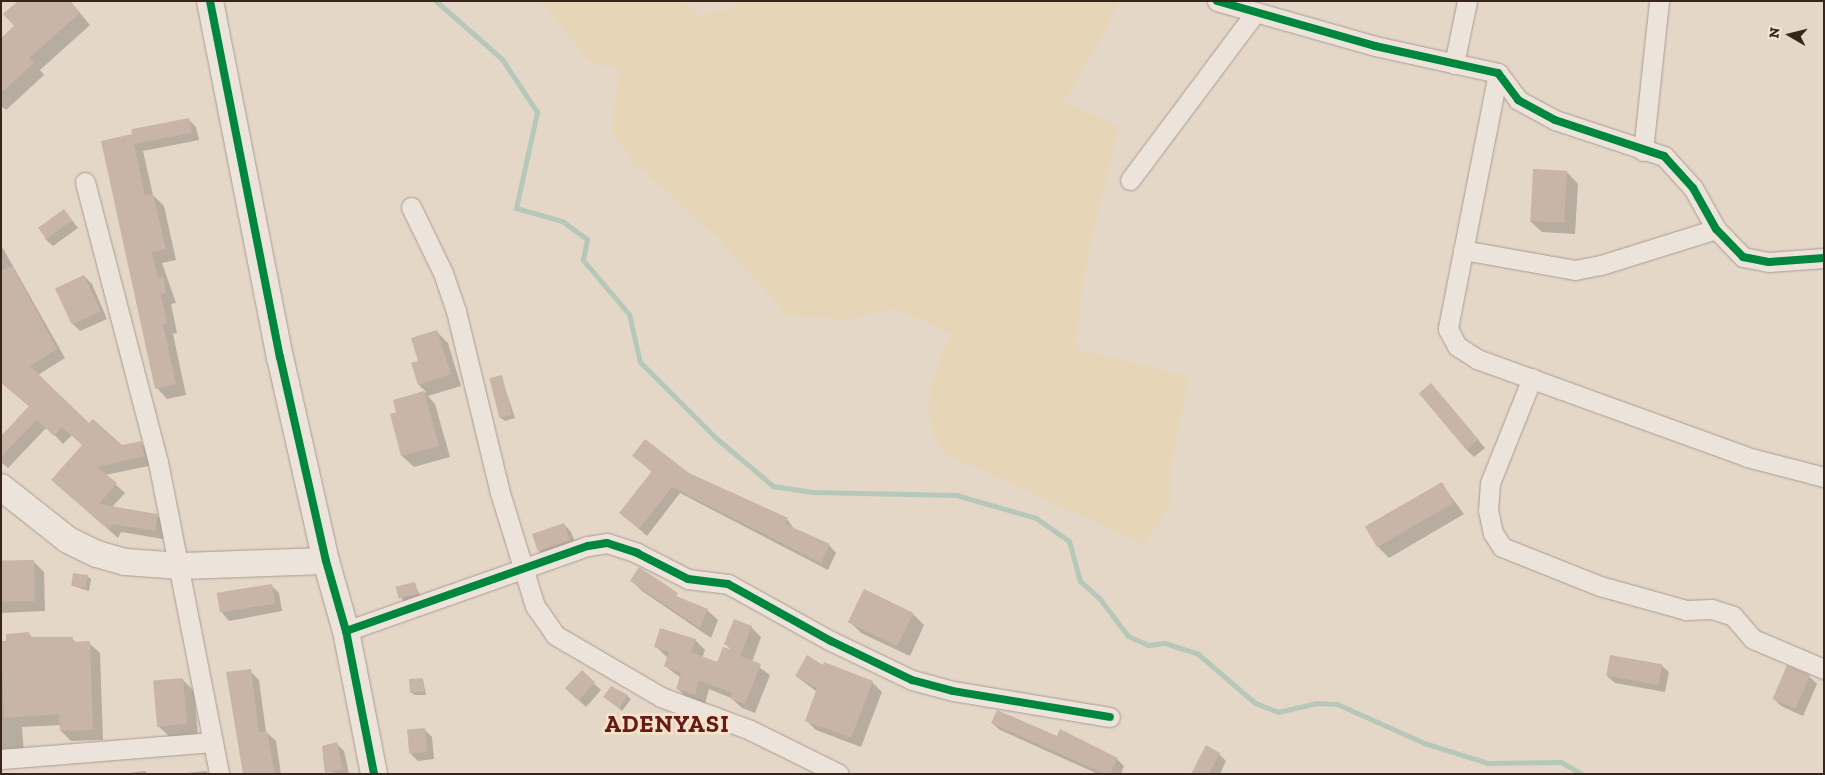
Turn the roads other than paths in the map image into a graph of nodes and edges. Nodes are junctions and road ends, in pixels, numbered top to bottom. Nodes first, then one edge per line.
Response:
1 (210, 1) edge
2 (1217, 1) edge
3 (1467, 1) edge
4 (1659, 1) edge
5 (1254, 14) junction
6 (1454, 64) junction
7 (1498, 73) junction
8 (1643, 151) junction
9 (1130, 180) dead end
10 (85, 182) dead end
11 (411, 207) dead end
12 (1716, 228) junction
13 (1464, 250) junction
14 (1824, 258) edge
15 (1532, 378) junction
16 (1824, 477) edge
17 (1, 487) edge
18 (326, 561) junction
19 (181, 566) junction
20 (524, 571) junction
21 (346, 631) junction
22 (1824, 669) edge
23 (1110, 717) dead end
24 (212, 742) junction
25 (1, 759) edge
26 (219, 774) edge
27 (374, 774) edge
28 (839, 774) edge

1 - 18 street
2 - 5 street
3 - 6 street
4 - 8 street
5 - 6 street
5 - 9 street
6 - 7 street
7 - 8 street
7 - 13 street
8 - 12 street
10 - 19 street
11 - 20 street
12 - 13 street
12 - 14 street
13 - 15 street
15 - 16 street
15 - 22 street
17 - 19 street
18 - 19 street
18 - 21 street
19 - 24 street
20 - 21 street
20 - 23 street
20 - 28 street
21 - 27 street
24 - 25 street
24 - 26 street

